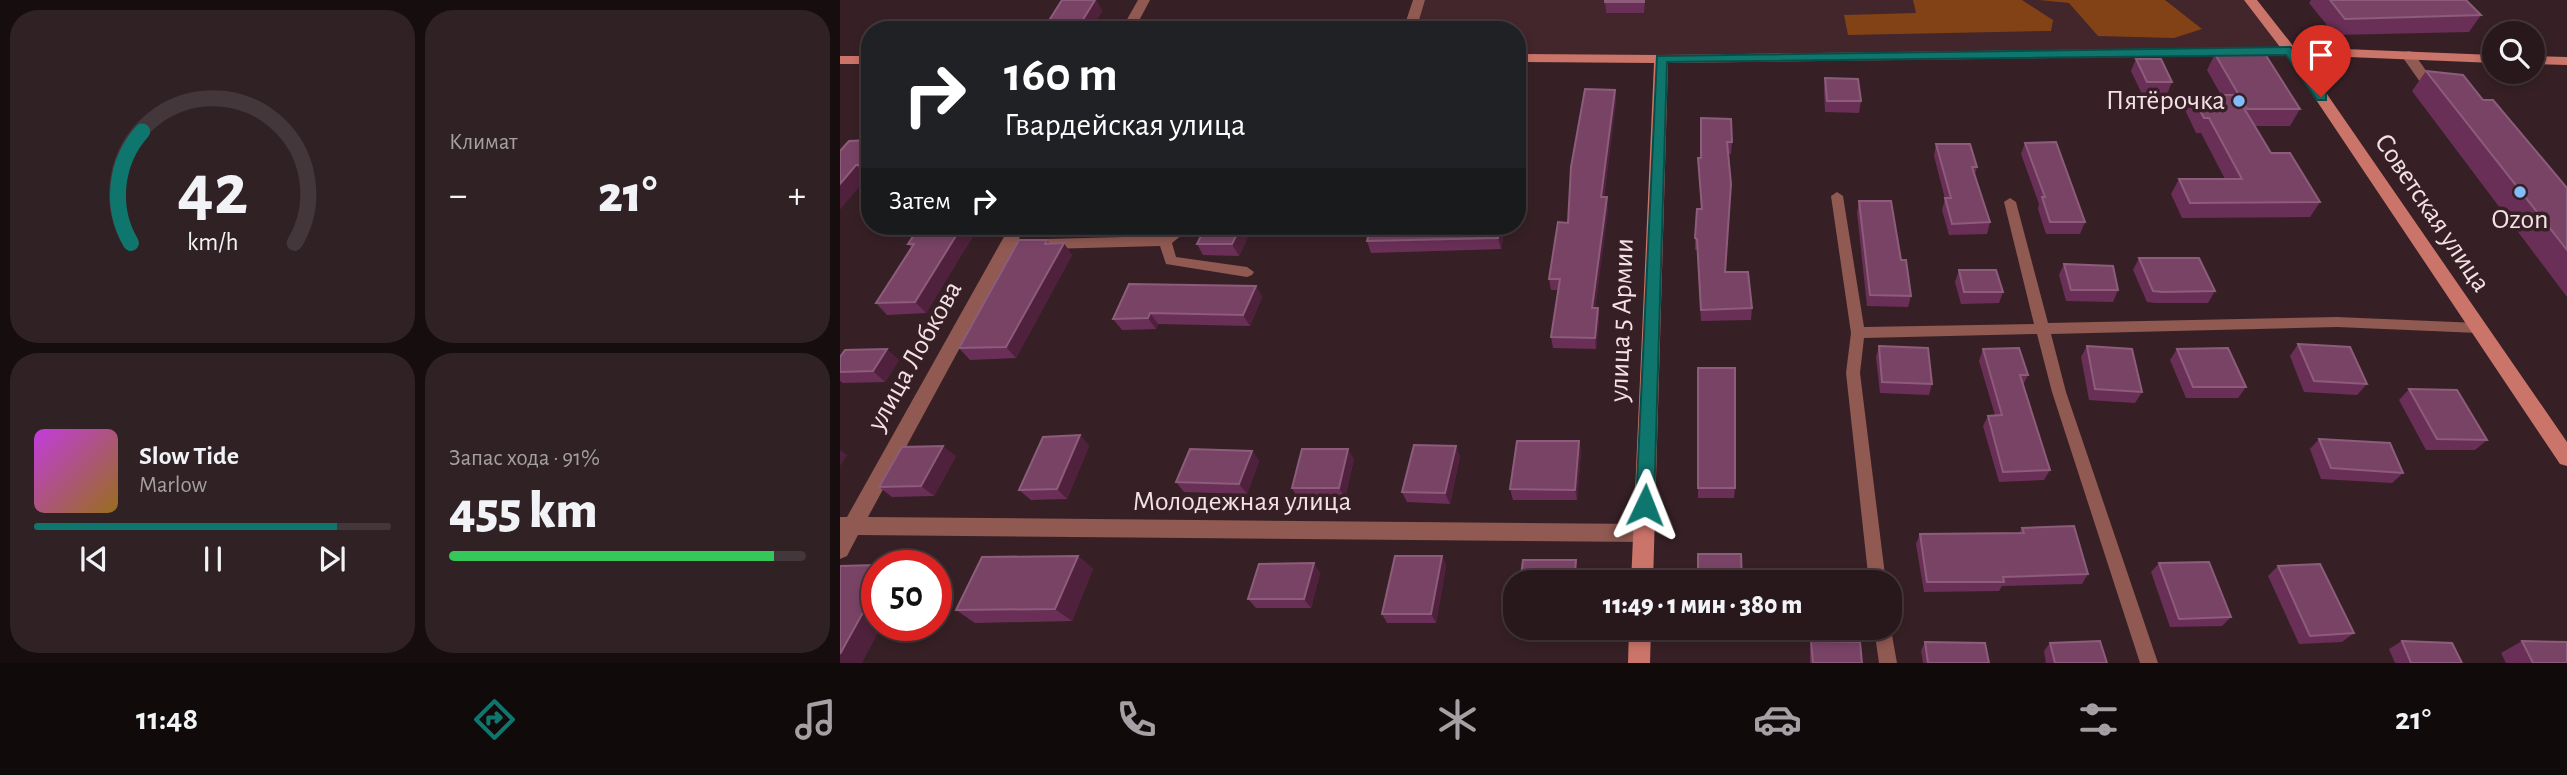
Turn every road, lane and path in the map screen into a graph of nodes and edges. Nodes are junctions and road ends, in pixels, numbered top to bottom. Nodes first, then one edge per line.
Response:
1 (1144, 0) edge
2 (1419, 0) edge
3 (2249, 0) edge
4 (1132, 21) edge
5 (1412, 21) edge
6 (2290, 51) junction
7 (2408, 55) junction
8 (1526, 58) edge
9 (2482, 58) edge
10 (1661, 59) junction
11 (840, 60) edge
12 (861, 60) edge
13 (2545, 60) edge
14 (2567, 61) edge
15 (2457, 90) edge
16 (1837, 196) dead end
17 (2010, 202) dead end
18 (1174, 235) edge
19 (1019, 240) edge
20 (1165, 241) junction
21 (1247, 272) dead end
22 (2478, 328) junction
23 (2045, 331) junction
24 (1858, 333) junction
25 (2567, 458) edge
26 (846, 527) edge
27 (1644, 533) junction
28 (840, 549) edge
29 (1643, 570) edge
30 (1876, 570) edge
31 (1640, 640) edge
32 (1885, 640) edge
33 (1639, 663) edge
34 (1888, 663) edge
35 (2149, 663) edge

1 - 4 street
2 - 5 street
3 - 6 main road, Советская улица
6 - 7 main road
6 - 10 main road
6 - 22 main road, Советская улица
7 - 9 main road
7 - 15 street
8 - 10 main road
10 - 27 main road, улица 5 Армии
11 - 12 main road
13 - 14 main road
16 - 24 lane
17 - 23 lane
18 - 20 lane
19 - 20 lane
19 - 26 street, улица Лобкова
20 - 21 lane
22 - 23 lane
22 - 25 main road, Советская улица
23 - 24 lane
23 - 35 lane
24 - 30 lane
26 - 27 street, Молодежная улица
26 - 28 street, улица Лобкова
27 - 29 main road, улица 5 Армии
31 - 33 main road
32 - 34 lane

